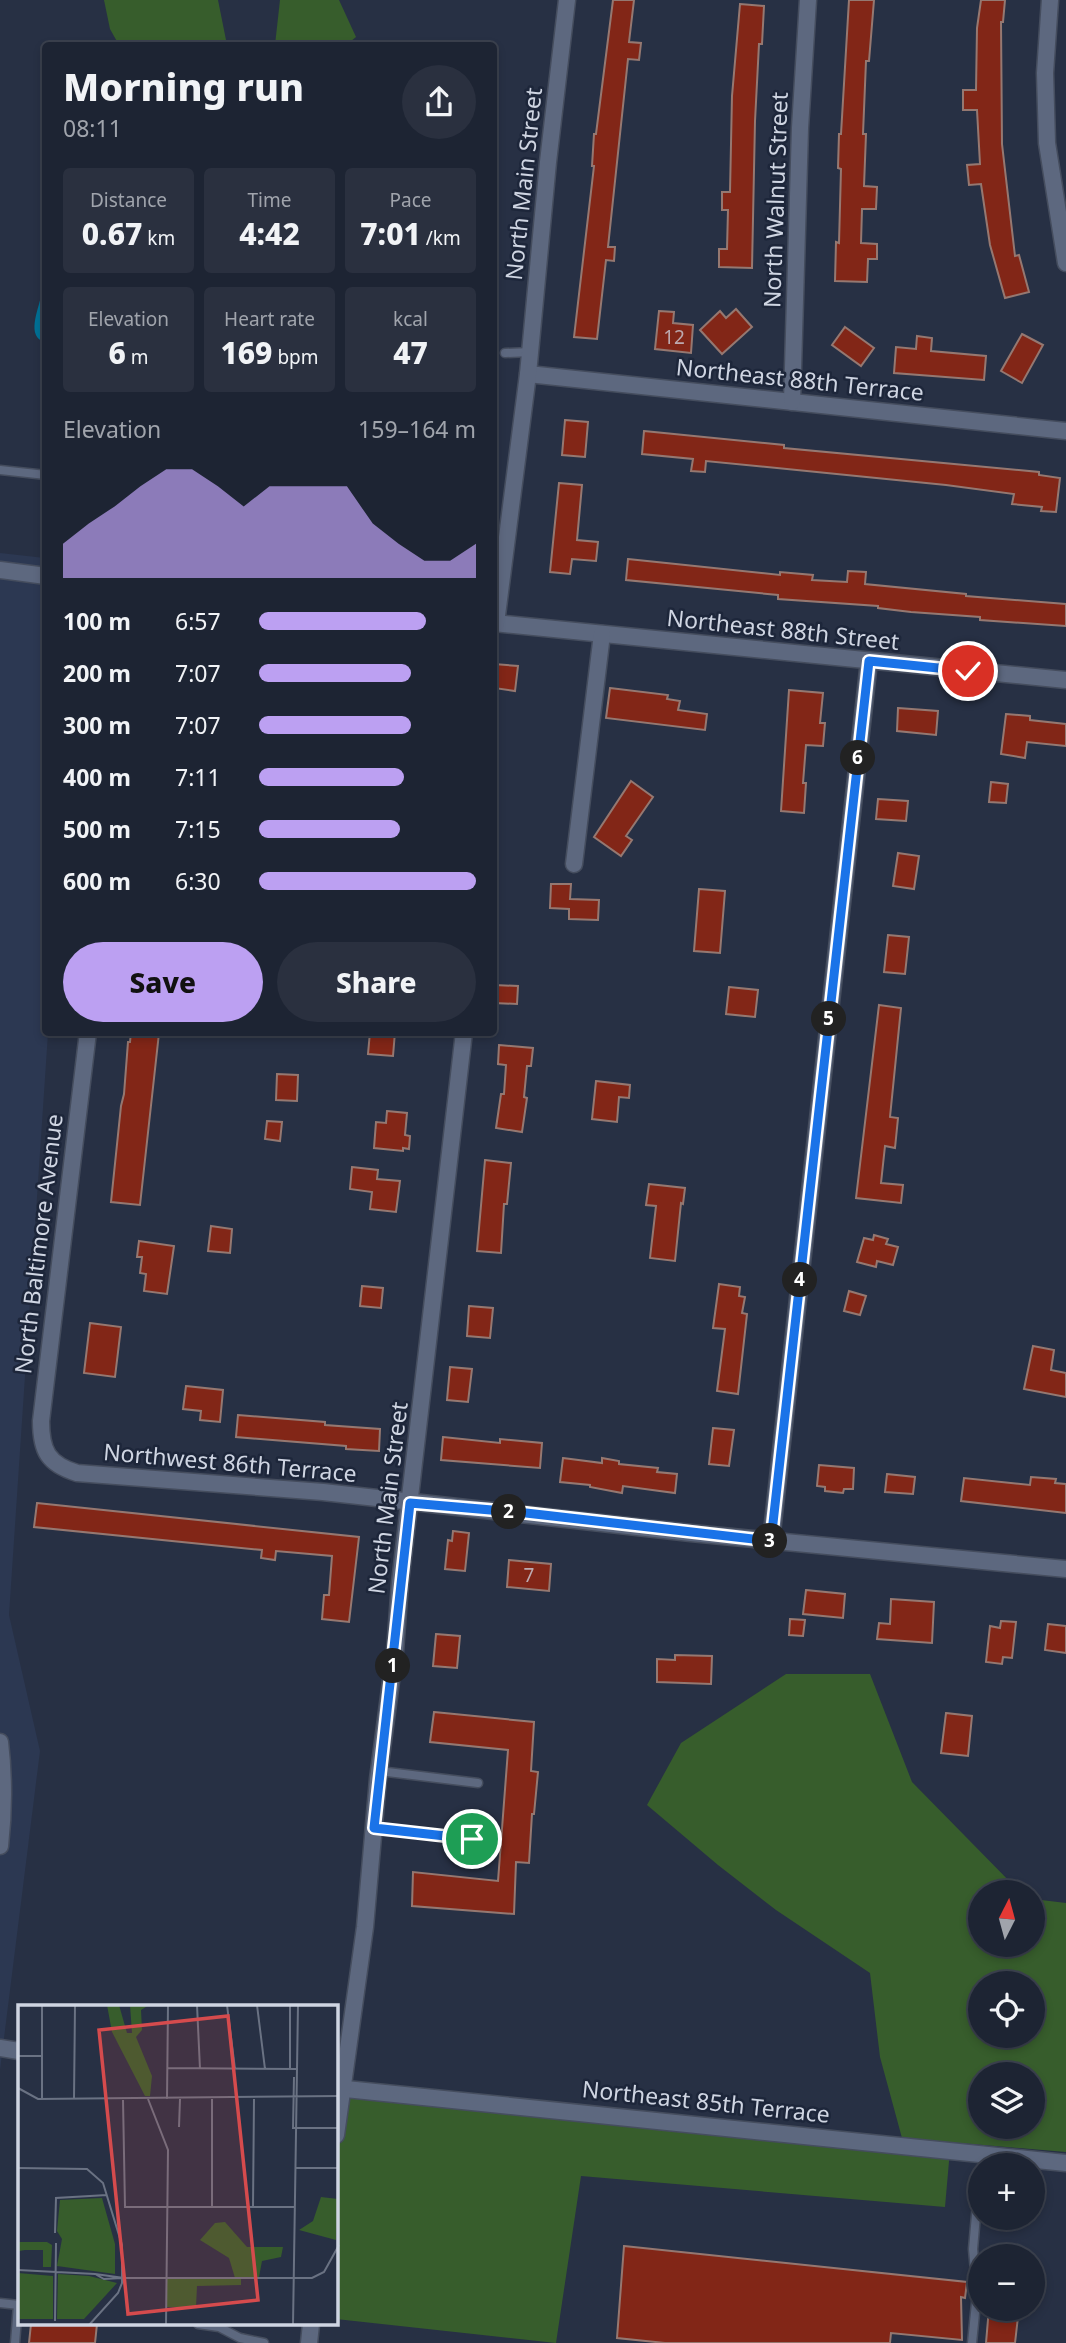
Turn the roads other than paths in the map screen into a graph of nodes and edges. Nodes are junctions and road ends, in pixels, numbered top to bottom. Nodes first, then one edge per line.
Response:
1 (567, 0) edge
2 (808, 0) edge
3 (1050, 0) edge
4 (1066, 262) edge
5 (531, 352) junction
6 (505, 353) dead end
7 (528, 374) junction
8 (792, 402) junction
9 (1066, 431) edge
10 (0, 470) edge
11 (42, 475) edge
12 (0, 570) edge
13 (42, 575) edge
14 (497, 608) edge
15 (497, 623) edge
16 (602, 634) junction
17 (869, 661) junction
18 (1066, 680) edge
19 (574, 864) dead end
20 (88, 1036) edge
21 (464, 1036) edge
22 (51, 1459) joint
23 (410, 1503) junction
24 (771, 1541) junction
25 (1066, 1569) edge
26 (0, 1742) edge
27 (379, 1771) junction
28 (478, 1783) dead end
29 (374, 1828) junction
30 (472, 1839) dead end
31 (0, 1846) edge
32 (0, 2048) edge
33 (18, 2051) edge
34 (339, 2088) edge
35 (968, 2158) edge
36 (1045, 2162) edge
37 (1066, 2163) edge
38 (974, 2230) edge
39 (0, 2303) edge
40 (18, 2305) edge
41 (18, 2314) edge
42 (212, 2326) edge
43 (15, 2343) edge
44 (264, 2343) edge
45 (972, 2343) edge

1 - 5 street, North Main Street
2 - 8 street, North Walnut Street
3 - 4 street
5 - 6 lane
5 - 7 street, North Main Street
7 - 8 street, Northeast 88th Terrace
7 - 14 street, North Main Street
8 - 9 street, Northeast 88th Terrace
10 - 11 lane
12 - 13 street
15 - 16 street, Northeast 88th Street
16 - 17 street, Northeast 88th Street
16 - 19 street
17 - 18 street, Northeast 88th Street
17 - 24 street
20 - 22 street, North Baltimore Avenue
21 - 23 street, North Main Street
22 - 23 street, Northwest 86th Terrace
23 - 24 street, Northwest 86th Terrace
23 - 27 street, North Main Street
24 - 25 street, Northwest 86th Terrace
26 - 31 street
27 - 28 lane
27 - 29 street, North Main Street
29 - 30 lane
29 - 34 street, North Main Street
32 - 33 street
34 - 35 street, Northeast 85th Terrace
36 - 37 street, Northeast 85th Terrace
38 - 45 lane
39 - 40 lane
41 - 43 lane
42 - 44 lane

